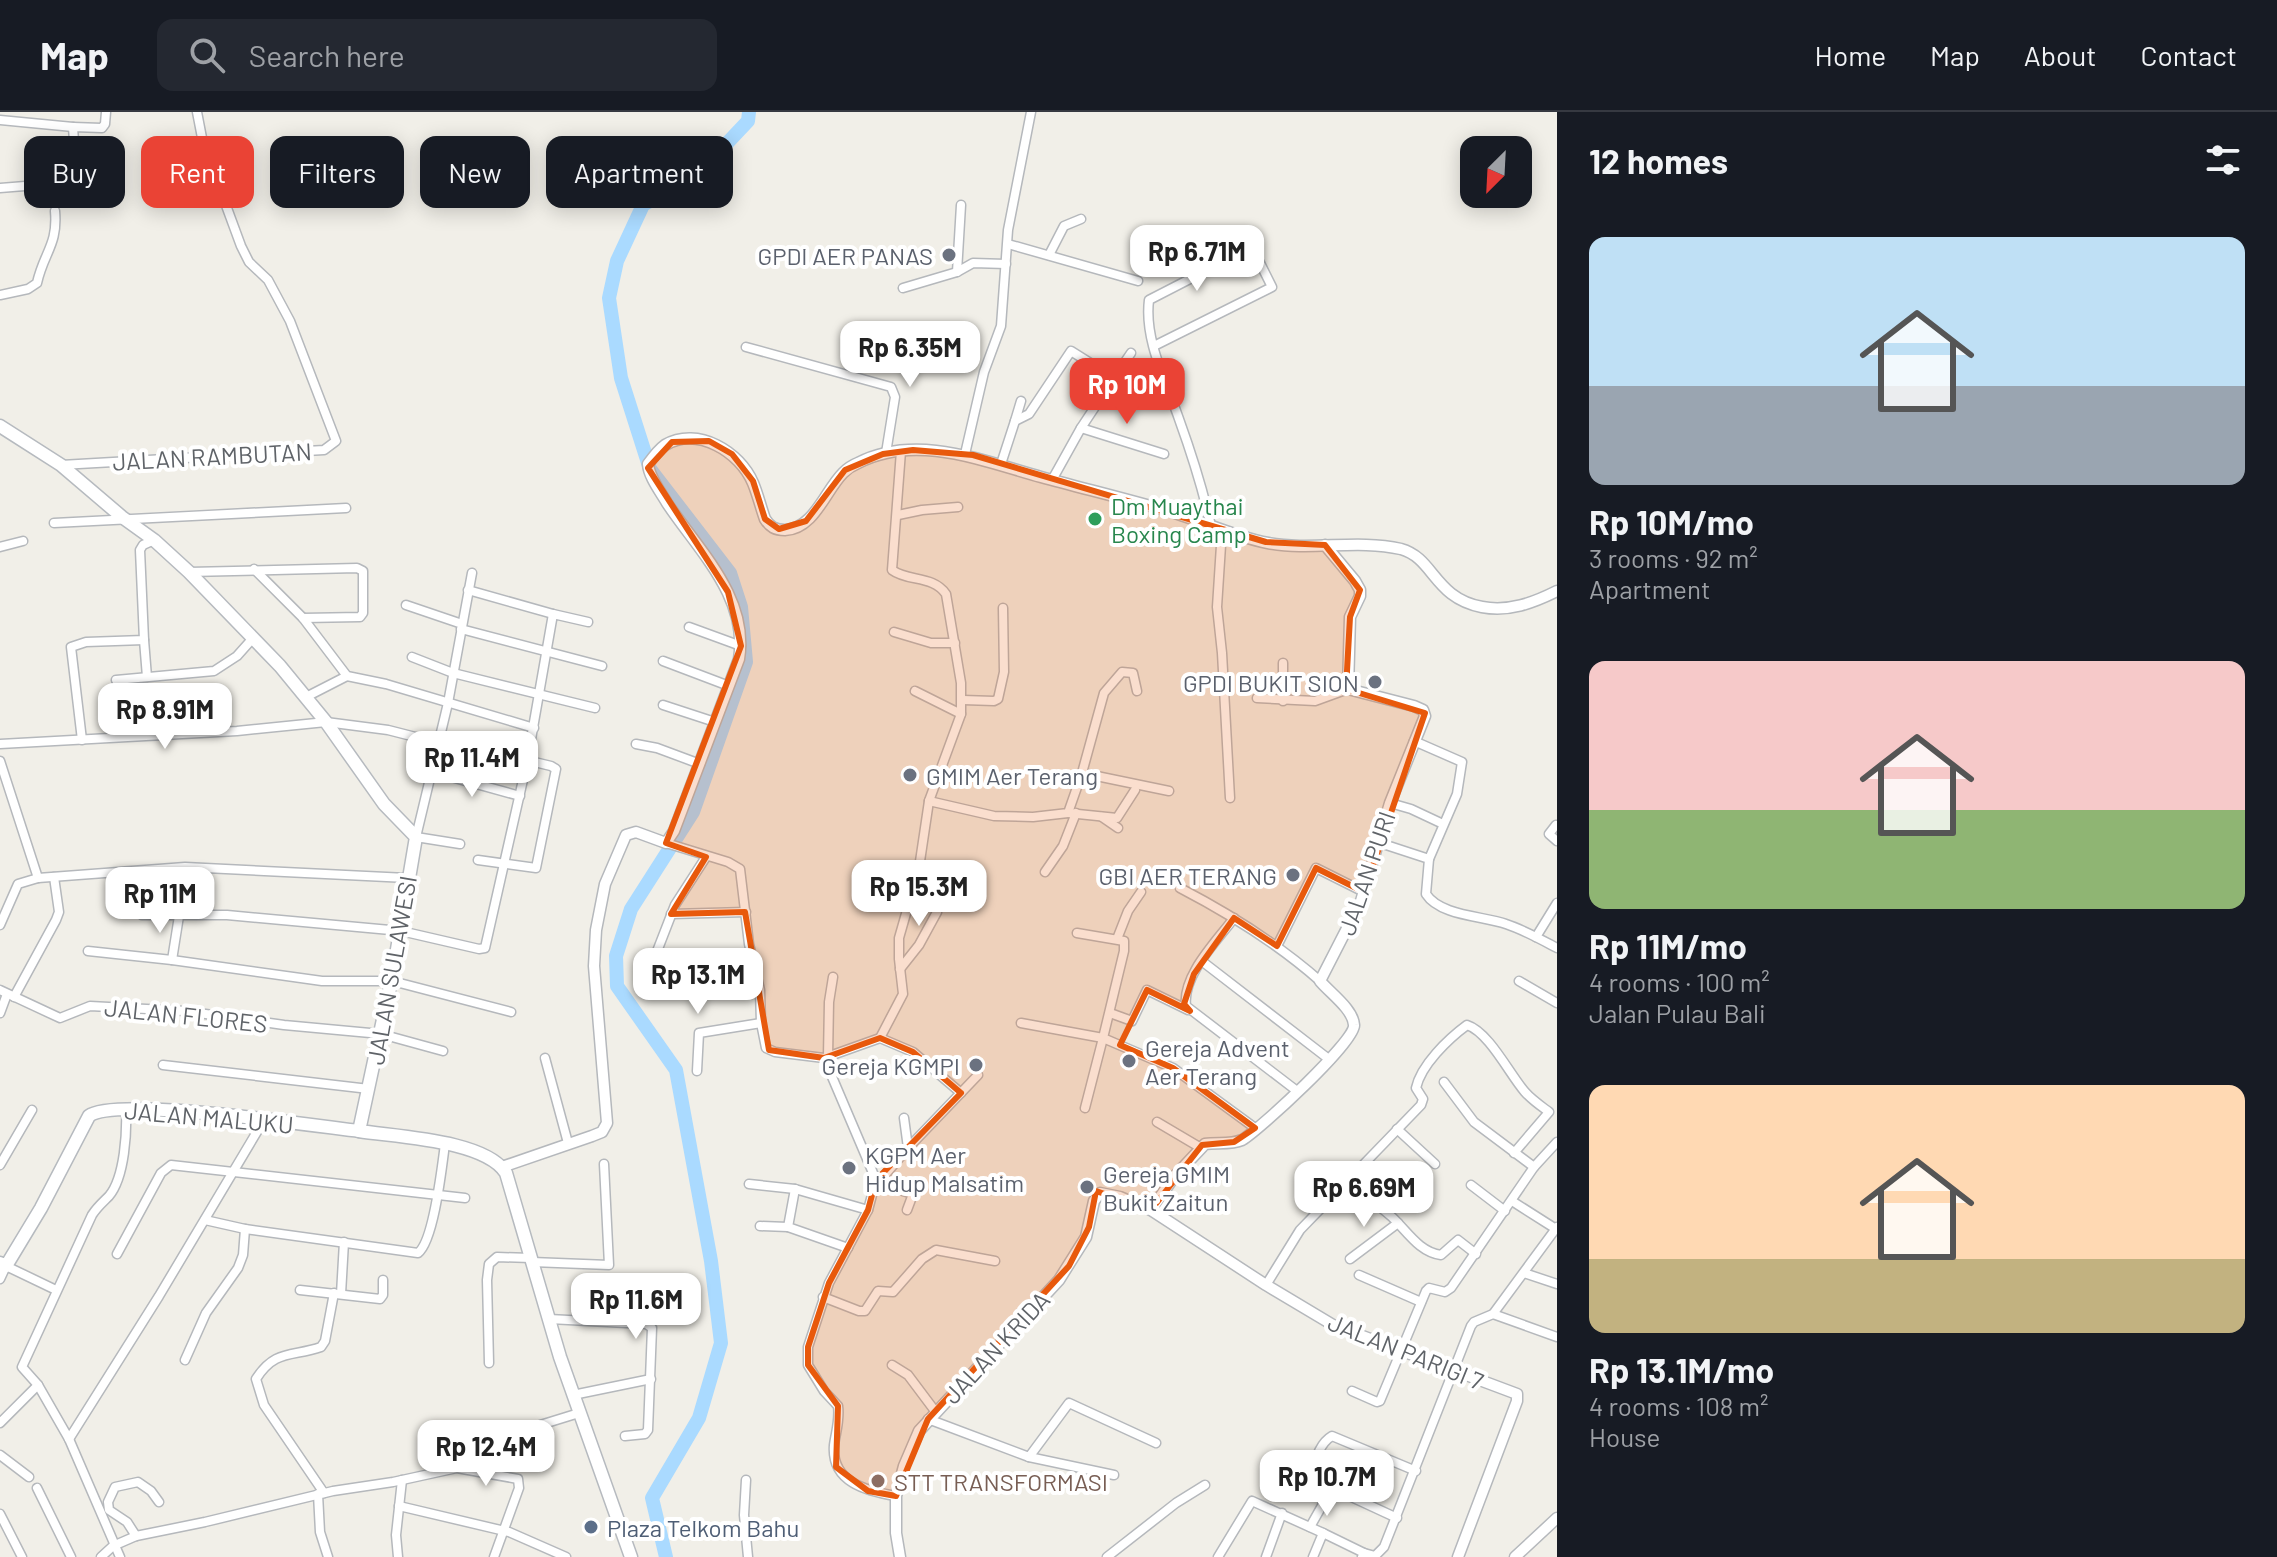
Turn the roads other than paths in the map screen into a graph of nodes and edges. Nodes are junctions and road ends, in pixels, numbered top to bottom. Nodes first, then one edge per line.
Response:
1 (47, 112) edge
2 (106, 112) edge
3 (197, 112) edge
4 (1031, 112) edge
5 (0, 120) edge
6 (45, 123) junction
7 (73, 127) junction
8 (0, 188) edge
9 (961, 205) dead end
10 (55, 211) dead end
11 (1081, 219) dead end
12 (1008, 244) junction
13 (1049, 255) junction
14 (1006, 264) junction
15 (957, 272) junction
16 (1138, 281) dead end
17 (903, 288) dead end
18 (0, 295) edge
19 (1154, 346) junction
20 (746, 347) dead end
21 (1131, 353) dead end
22 (1114, 378) junction
23 (1021, 401) dead end
24 (1015, 421) junction
25 (0, 426) edge
26 (1081, 428) junction
27 (901, 451) junction
28 (886, 453) junction
29 (965, 454) junction
30 (1164, 454) dead end
31 (1001, 464) junction
32 (61, 465) junction
33 (1052, 480) junction
34 (958, 507) dead end
35 (346, 508) dead end
36 (898, 515) junction
37 (122, 517) junction
38 (54, 523) dead end
39 (1217, 528) junction
40 (154, 540) junction
41 (23, 541) dead end
42 (1325, 545) junction
43 (0, 547) edge
44 (254, 569) junction
45 (189, 572) junction
46 (472, 573) dead end
47 (468, 590) junction
48 (1557, 591) edge
49 (406, 605) dead end
50 (1003, 608) dead end
51 (553, 614) junction
52 (303, 618) junction
53 (588, 622) dead end
54 (462, 627) junction
55 (689, 627) dead end
56 (894, 632) dead end
57 (254, 637) junction
58 (144, 640) junction
59 (955, 643) junction
60 (741, 646) junction
61 (547, 653) junction
62 (412, 657) dead end
63 (663, 661) dead end
64 (1283, 663) dead end
65 (602, 666) dead end
66 (453, 673) junction
67 (347, 676) junction
68 (147, 677) junction
69 (116, 680) dead end
70 (729, 686) junction
71 (1348, 689) junction
72 (915, 691) dead end
73 (1137, 691) dead end
74 (540, 694) junction
75 (306, 697) junction
76 (1257, 698) dead end
77 (963, 700) junction
78 (1283, 701) junction
79 (448, 703) junction
80 (663, 705) dead end
81 (595, 708) dead end
82 (961, 714) junction
83 (326, 722) junction
84 (715, 722) junction
85 (534, 728) junction
86 (82, 740) junction
87 (440, 741) junction
88 (1414, 741) junction
89 (0, 744) edge
90 (636, 744) dead end
91 (0, 761) edge
92 (527, 762) junction
93 (700, 764) junction
94 (433, 772) junction
95 (1082, 773) junction
96 (3, 784) edge
97 (1135, 790) dead end
98 (1169, 791) dead end
99 (520, 796) junction
100 (1230, 798) dead end
101 (929, 801) junction
102 (1390, 803) junction
103 (1072, 813) junction
104 (1097, 814) junction
105 (1443, 824) junction
106 (1556, 825) edge
107 (1118, 828) dead end
108 (416, 837) junction
109 (1557, 841) edge
110 (1380, 843) junction
111 (460, 844) dead end
112 (668, 844) junction
113 (706, 857) junction
114 (1429, 859) junction
115 (478, 860) dead end
116 (504, 865) junction
117 (1045, 872) dead end
118 (54, 877) junction
119 (38, 878) junction
120 (407, 878) junction
121 (1180, 888) dead end
122 (1141, 892) dead end
123 (1364, 892) junction
124 (1556, 907) edge
125 (746, 912) junction
126 (937, 912) dead end
127 (671, 914) junction
128 (142, 915) dead end
129 (179, 916) junction
130 (1234, 918) junction
131 (0, 925) edge
132 (401, 931) junction
133 (1077, 933) dead end
134 (1536, 937) junction
135 (1117, 939) junction
136 (1277, 946) junction
137 (1557, 948) edge
138 (88, 951) dead end
139 (172, 960) junction
140 (1203, 962) junction
141 (900, 969) junction
142 (649, 972) dead end
143 (679, 972) dead end
144 (755, 974) junction
145 (833, 977) dead end
146 (392, 981) junction
147 (1320, 981) junction
148 (1519, 981) dead end
149 (7, 994) edge
150 (1557, 1003) edge
151 (1190, 1011) junction
152 (511, 1012) dead end
153 (0, 1013) edge
154 (1110, 1013) junction
155 (761, 1023) junction
156 (1021, 1023) dead end
157 (381, 1034) junction
158 (880, 1038) junction
159 (1103, 1038) junction
160 (443, 1051) dead end
161 (826, 1057) junction
162 (545, 1058) dead end
163 (1330, 1060) junction
164 (163, 1065) dead end
165 (697, 1071) dead end
166 (978, 1075) dead end
167 (1444, 1082) dead end
168 (369, 1089) junction
169 (1297, 1091) junction
170 (961, 1093) junction
171 (126, 1107) junction
172 (1085, 1108) dead end
173 (32, 1110) dead end
174 (904, 1118) dead end
175 (264, 1120) junction
176 (1157, 1122) dead end
177 (1255, 1128) junction
178 (1397, 1129) junction
179 (359, 1131) junction
180 (1557, 1142) edge
181 (568, 1143) junction
182 (445, 1144) junction
183 (908, 1148) junction
184 (1201, 1148) junction
185 (1514, 1153) junction
186 (604, 1164) dead end
187 (1435, 1164) dead end
188 (0, 1165) edge
189 (502, 1167) junction
190 (1534, 1167) junction
191 (235, 1171) junction
192 (1348, 1180) junction
193 (876, 1182) junction
194 (749, 1184) dead end
195 (1471, 1185) dead end
196 (795, 1189) junction
197 (438, 1195) junction
198 (465, 1198) dead end
199 (1512, 1201) junction
200 (868, 1210) junction
201 (907, 1210) dead end
202 (1151, 1210) junction
203 (1505, 1211) junction
204 (205, 1220) junction
205 (1398, 1223) junction
206 (760, 1226) dead end
207 (788, 1227) junction
208 (245, 1229) junction
209 (1555, 1232) edge
210 (344, 1242) junction
211 (848, 1248) junction
212 (117, 1254) dead end
213 (1476, 1254) junction
214 (1350, 1259) dead end
215 (531, 1260) junction
216 (995, 1261) dead end
217 (3, 1264) edge
218 (1524, 1273) junction
219 (1359, 1275) dead end
220 (0, 1279) edge
221 (383, 1280) dead end
222 (1557, 1284) edge
223 (1266, 1285) junction
224 (56, 1290) junction
225 (300, 1290) dead end
226 (337, 1294) junction
227 (823, 1297) junction
228 (1421, 1302) junction
229 (1493, 1314) junction
230 (549, 1319) junction
231 (1557, 1337) edge
232 (1400, 1349) junction
233 (185, 1360) dead end
234 (489, 1363) dead end
235 (892, 1365) dead end
236 (1452, 1370) junction
237 (651, 1379) junction
238 (38, 1385) junction
239 (1352, 1391) dead end
240 (573, 1395) junction
241 (579, 1413) junction
242 (932, 1415) junction
243 (0, 1423) edge
244 (524, 1430) dead end
245 (625, 1436) dead end
246 (69, 1439) junction
247 (1156, 1443) dead end
248 (0, 1455) edge
249 (1029, 1457) junction
250 (1416, 1471) junction
251 (1114, 1475) dead end
252 (29, 1477) dead end
253 (402, 1480) junction
254 (746, 1480) dead end
255 (1205, 1485) dead end
256 (37, 1488) dead end
257 (1332, 1488) junction
258 (321, 1493) junction
259 (896, 1496) junction
260 (159, 1502) dead end
261 (399, 1506) junction
262 (1282, 1513) junction
263 (0, 1514) edge
264 (1397, 1518) junction
265 (1557, 1518) edge
266 (1310, 1527) junction
267 (502, 1530) junction
268 (1323, 1533) junction
269 (136, 1536) junction
270 (113, 1546) junction
271 (1363, 1555) edge
272 (22, 1557) edge
273 (71, 1557) edge
274 (101, 1557) edge
275 (120, 1557) edge
276 (328, 1557) edge
277 (398, 1557) edge
278 (494, 1557) edge
279 (566, 1557) edge
280 (631, 1557) edge
281 (748, 1557) edge
282 (900, 1557) edge
283 (1107, 1557) edge
284 (1218, 1557) edge
285 (1266, 1557) edge
286 (1313, 1557) edge
287 (1458, 1557) edge
288 (1515, 1557) edge

1 - 6 street
2 - 7 street
3 - 32 street, JALAN RAMBUTAN
4 - 12 street
5 - 6 street
6 - 7 street
7 - 8 street
9 - 15 street
10 - 18 street
11 - 13 street
12 - 13 street
12 - 14 street
13 - 16 street
14 - 15 street
14 - 29 street
15 - 17 street
19 - 19 street
19 - 39 street
20 - 28 street
21 - 22 street
22 - 24 street
22 - 26 street
23 - 24 street
24 - 31 street
25 - 32 main road
26 - 30 street
26 - 33 street
27 - 28 street
27 - 29 street
27 - 36 street
28 - 60 street
29 - 31 street
31 - 33 street
32 - 37 main road
33 - 39 street
34 - 36 street
35 - 37 street
36 - 59 street
37 - 38 street
37 - 40 main road
39 - 42 street
39 - 100 street
40 - 45 main road
40 - 58 street
41 - 43 street
42 - 48 street
42 - 71 street
44 - 45 street
44 - 52 street
44 - 52 street
45 - 57 main road
46 - 47 street
47 - 51 street
47 - 54 street
49 - 54 street
50 - 77 street
51 - 53 street
51 - 61 street
52 - 67 street
54 - 61 street
54 - 66 street
55 - 60 street
56 - 59 street
57 - 68 street
57 - 75 main road
58 - 68 street
58 - 86 street
59 - 77 street
60 - 70 street
61 - 65 street
61 - 74 street
62 - 66 street
63 - 70 street
64 - 78 street
66 - 74 street
66 - 79 street
67 - 75 street
67 - 79 street
68 - 69 street
70 - 84 street
71 - 78 street
71 - 88 street, JALAN PURI
72 - 82 street
73 - 95 street
74 - 81 street
74 - 85 street
75 - 83 main road
76 - 78 street
77 - 82 street
79 - 85 street
79 - 87 street
80 - 84 street
82 - 101 street
83 - 86 street
83 - 87 street
83 - 108 main road
84 - 93 street
85 - 92 street
86 - 89 street
87 - 92 street
87 - 94 street
88 - 102 street, JALAN PURI
88 - 105 street
90 - 93 street
91 - 96 street
92 - 99 street
92 - 116 street
93 - 112 street
94 - 99 street
94 - 108 street
95 - 98 street
95 - 103 street
96 - 119 street
97 - 104 street
99 - 116 street
101 - 103 street
101 - 141 street
102 - 105 street
102 - 110 street, JALAN PURI
103 - 104 street
103 - 117 street
104 - 107 street
105 - 114 street
106 - 109 street
108 - 111 street
108 - 120 main road, JALAN SULAWESI
110 - 114 street
110 - 123 street, JALAN PURI
112 - 113 street
112 - 181 street
113 - 125 street
113 - 127 street
114 - 134 street
115 - 116 street
116 - 132 street
118 - 119 street
118 - 120 street
118 - 149 street
119 - 131 street
120 - 132 main road, JALAN SULAWESI
121 - 130 street
122 - 135 street
123 - 136 street
123 - 147 street, JALAN PURI
124 - 134 street
125 - 127 street
125 - 144 street
126 - 141 street
127 - 142 street
128 - 129 street
129 - 132 street
129 - 139 street
130 - 136 street
130 - 140 street
132 - 146 main road, JALAN SULAWESI
133 - 135 street
134 - 137 street
135 - 154 street
136 - 147 street
138 - 139 street
139 - 146 street
140 - 151 street
140 - 163 street
141 - 158 street
143 - 144 street
144 - 155 street
145 - 161 street
146 - 152 street
146 - 157 main road, JALAN SULAWESI
147 - 163 street
148 - 150 street
149 - 153 street
149 - 157 street, JALAN FLORES
151 - 154 street
151 - 169 street
154 - 159 street
155 - 161 street
155 - 165 street
156 - 159 street
157 - 160 street, JALAN FLORES
157 - 168 main road, JALAN SULAWESI
158 - 161 street
158 - 170 street
159 - 172 street
159 - 177 street
161 - 193 street
162 - 181 street
163 - 169 street
164 - 168 street
166 - 170 street
167 - 185 street
168 - 179 main road, JALAN SULAWESI
169 - 177 street
170 - 183 street
171 - 175 main road, JALAN MALUKU
171 - 217 main road, JALAN MALUKU
171 - 224 street
173 - 188 street
174 - 183 street
175 - 179 main road, JALAN MALUKU
175 - 191 street
176 - 184 street
177 - 184 street
178 - 185 street
178 - 187 street
178 - 192 street
179 - 182 main road
180 - 190 street
181 - 189 street
182 - 189 main road
182 - 197 street
183 - 193 street
184 - 202 street
185 - 190 street
186 - 215 street
189 - 215 main road
190 - 199 street
191 - 197 street
191 - 204 street
191 - 212 street
192 - 205 street
192 - 223 street
193 - 200 street
193 - 201 street
194 - 196 street
195 - 203 street
196 - 200 street
196 - 207 street
197 - 198 street
197 - 210 street
199 - 203 street
199 - 209 street
200 - 211 street
202 - 223 street, JALAN PARIGI 7
202 - 242 street, JALAN KRIDA
203 - 213 street
204 - 208 street
204 - 246 street
205 - 213 street
205 - 214 street
206 - 207 street
207 - 211 street
208 - 210 street
208 - 233 street
209 - 218 street
210 - 226 street
211 - 227 street
213 - 228 street
215 - 230 main road
215 - 234 street
216 - 227 street
217 - 220 street
217 - 224 street
218 - 222 street
218 - 229 street
219 - 228 street
221 - 226 street
223 - 232 street, JALAN PARIGI 7
224 - 238 street
225 - 226 street
226 - 258 street
227 - 259 street
228 - 232 street
229 - 231 street
229 - 236 street
230 - 237 street
230 - 240 main road
232 - 236 street, JALAN PARIGI 7
232 - 239 street
235 - 242 street
236 - 250 street
236 - 287 street, JALAN PARIGI 7
237 - 240 street
237 - 245 street
238 - 243 street
238 - 246 street
240 - 241 main road
241 - 244 street
241 - 280 main road
242 - 249 street
242 - 259 street, JALAN KRIDA
246 - 270 street
247 - 249 street
248 - 252 street
249 - 251 street
250 - 257 street
250 - 264 street
253 - 258 street
253 - 261 street
253 - 267 street
254 - 281 street
255 - 283 street
256 - 273 street
257 - 264 street
257 - 266 street
258 - 269 street
258 - 276 street
259 - 282 street, JALAN KRIDA
260 - 269 street
261 - 267 street
261 - 277 street
262 - 266 street
262 - 284 street
262 - 285 street
263 - 272 street
264 - 271 street
265 - 288 street
266 - 268 street
267 - 278 street
267 - 279 street
268 - 271 street
268 - 286 street
269 - 270 street
270 - 274 street
270 - 275 street

